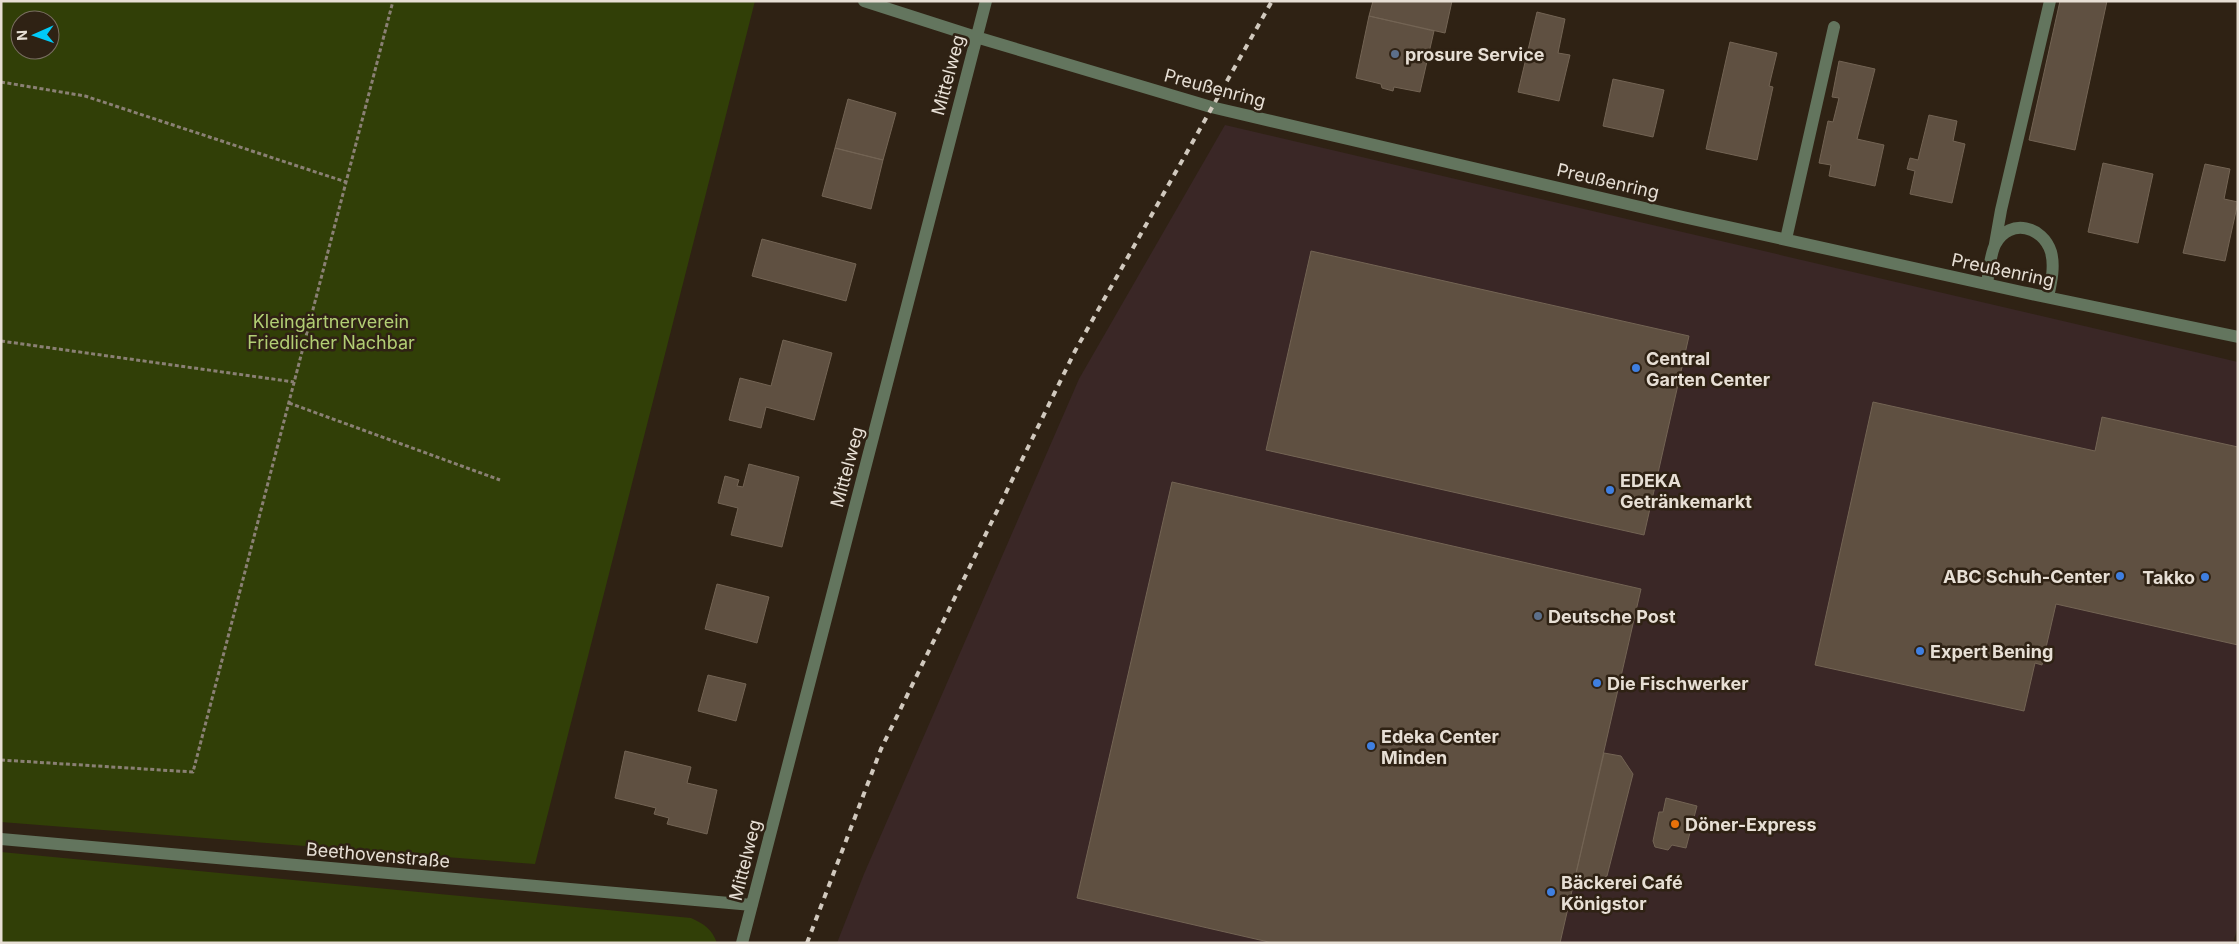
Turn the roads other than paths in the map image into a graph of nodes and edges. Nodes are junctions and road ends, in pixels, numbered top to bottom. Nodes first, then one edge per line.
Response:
1 (864, 1) edge
2 (986, 1) edge
3 (2050, 1) edge
4 (1834, 27) dead end
5 (976, 37) junction
6 (1786, 239) junction
7 (1995, 244) junction
8 (1986, 284) junction
9 (2048, 298) junction
10 (2238, 337) edge
11 (1, 839) edge
12 (752, 906) junction
13 (742, 943) edge

1 - 5 street, Preußenring
2 - 5 street, Mittelweg
3 - 7 street
4 - 6 street
5 - 6 street, Preußenring
5 - 12 street, Mittelweg
6 - 8 street, Preußenring
7 - 8 street
7 - 9 street
8 - 9 street, Preußenring
9 - 10 street, Preußenring
11 - 12 street, Beethovenstraße
12 - 13 street, Mittelweg

